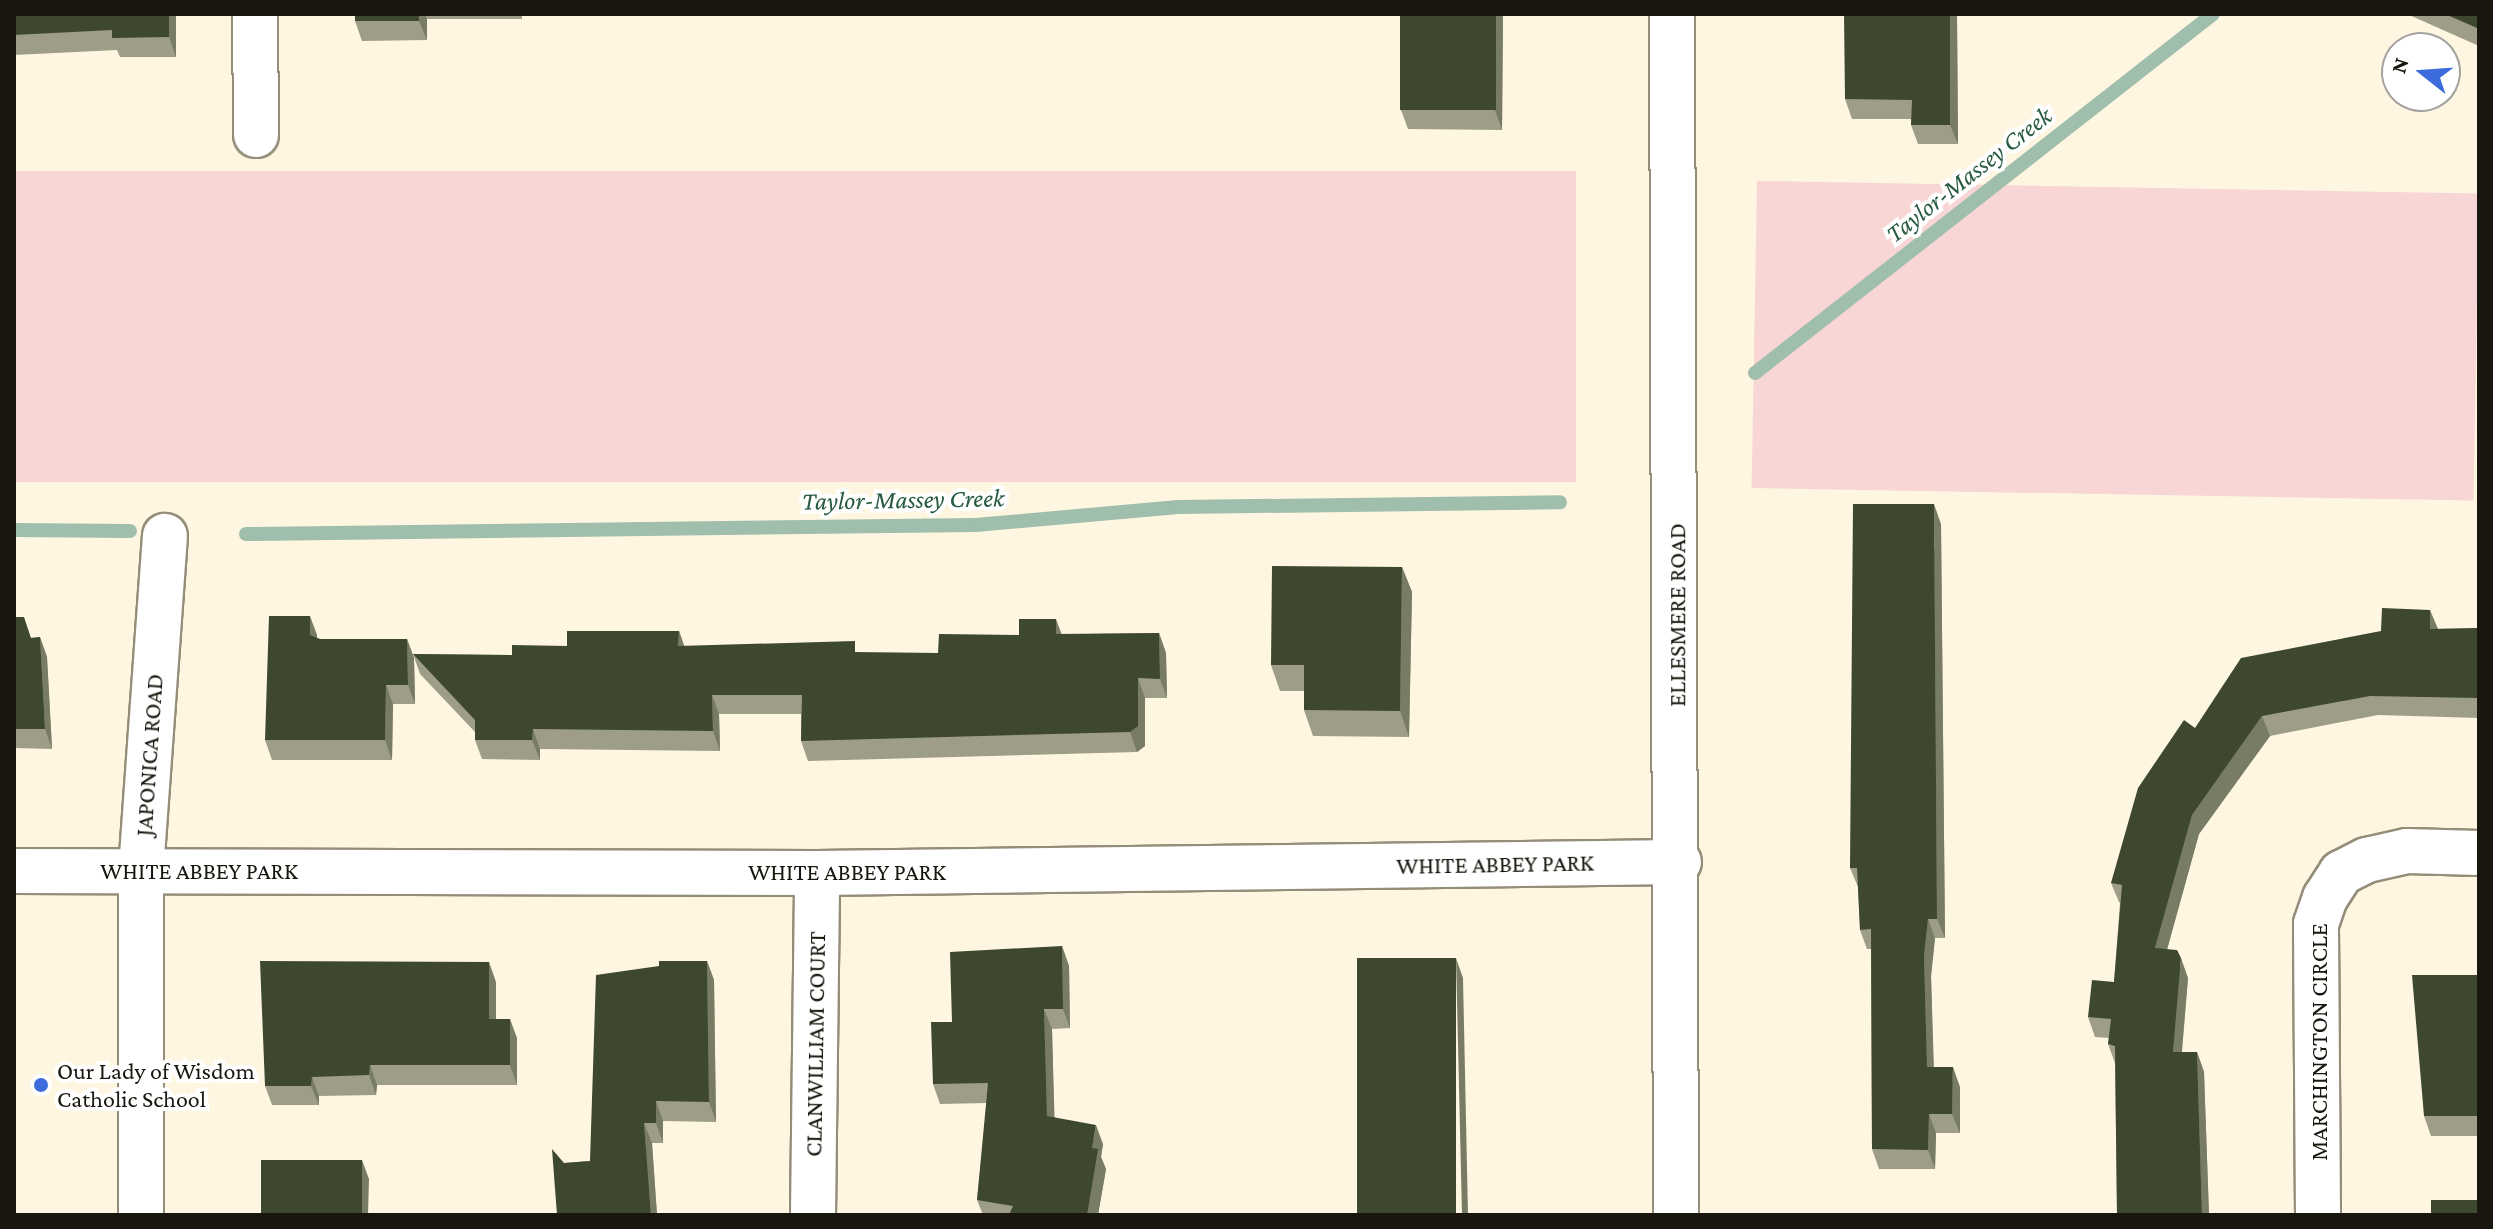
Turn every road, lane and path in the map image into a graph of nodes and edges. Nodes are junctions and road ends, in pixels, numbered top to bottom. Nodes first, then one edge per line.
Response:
1 (255, 14) edge
2 (1672, 14) edge
3 (256, 135) dead end
4 (165, 536) dead end
5 (2479, 853) edge
6 (1679, 862) junction
7 (141, 870) junction
8 (14, 871) edge
9 (817, 873) junction
10 (141, 1215) edge
11 (813, 1215) edge
12 (1676, 1215) edge
13 (2318, 1215) edge

1 - 3 street
2 - 6 street, ELLESMERE ROAD
4 - 7 street, JAPONICA ROAD
5 - 13 street, MARCHINGTON CIRCLE
6 - 9 street, WHITE ABBEY PARK
6 - 12 street, ELLESMERE ROAD
7 - 8 street, WHITE ABBEY PARK
7 - 9 street, WHITE ABBEY PARK
7 - 10 street, JAPONICA ROAD
9 - 11 street, CLANWILLIAM COURT

